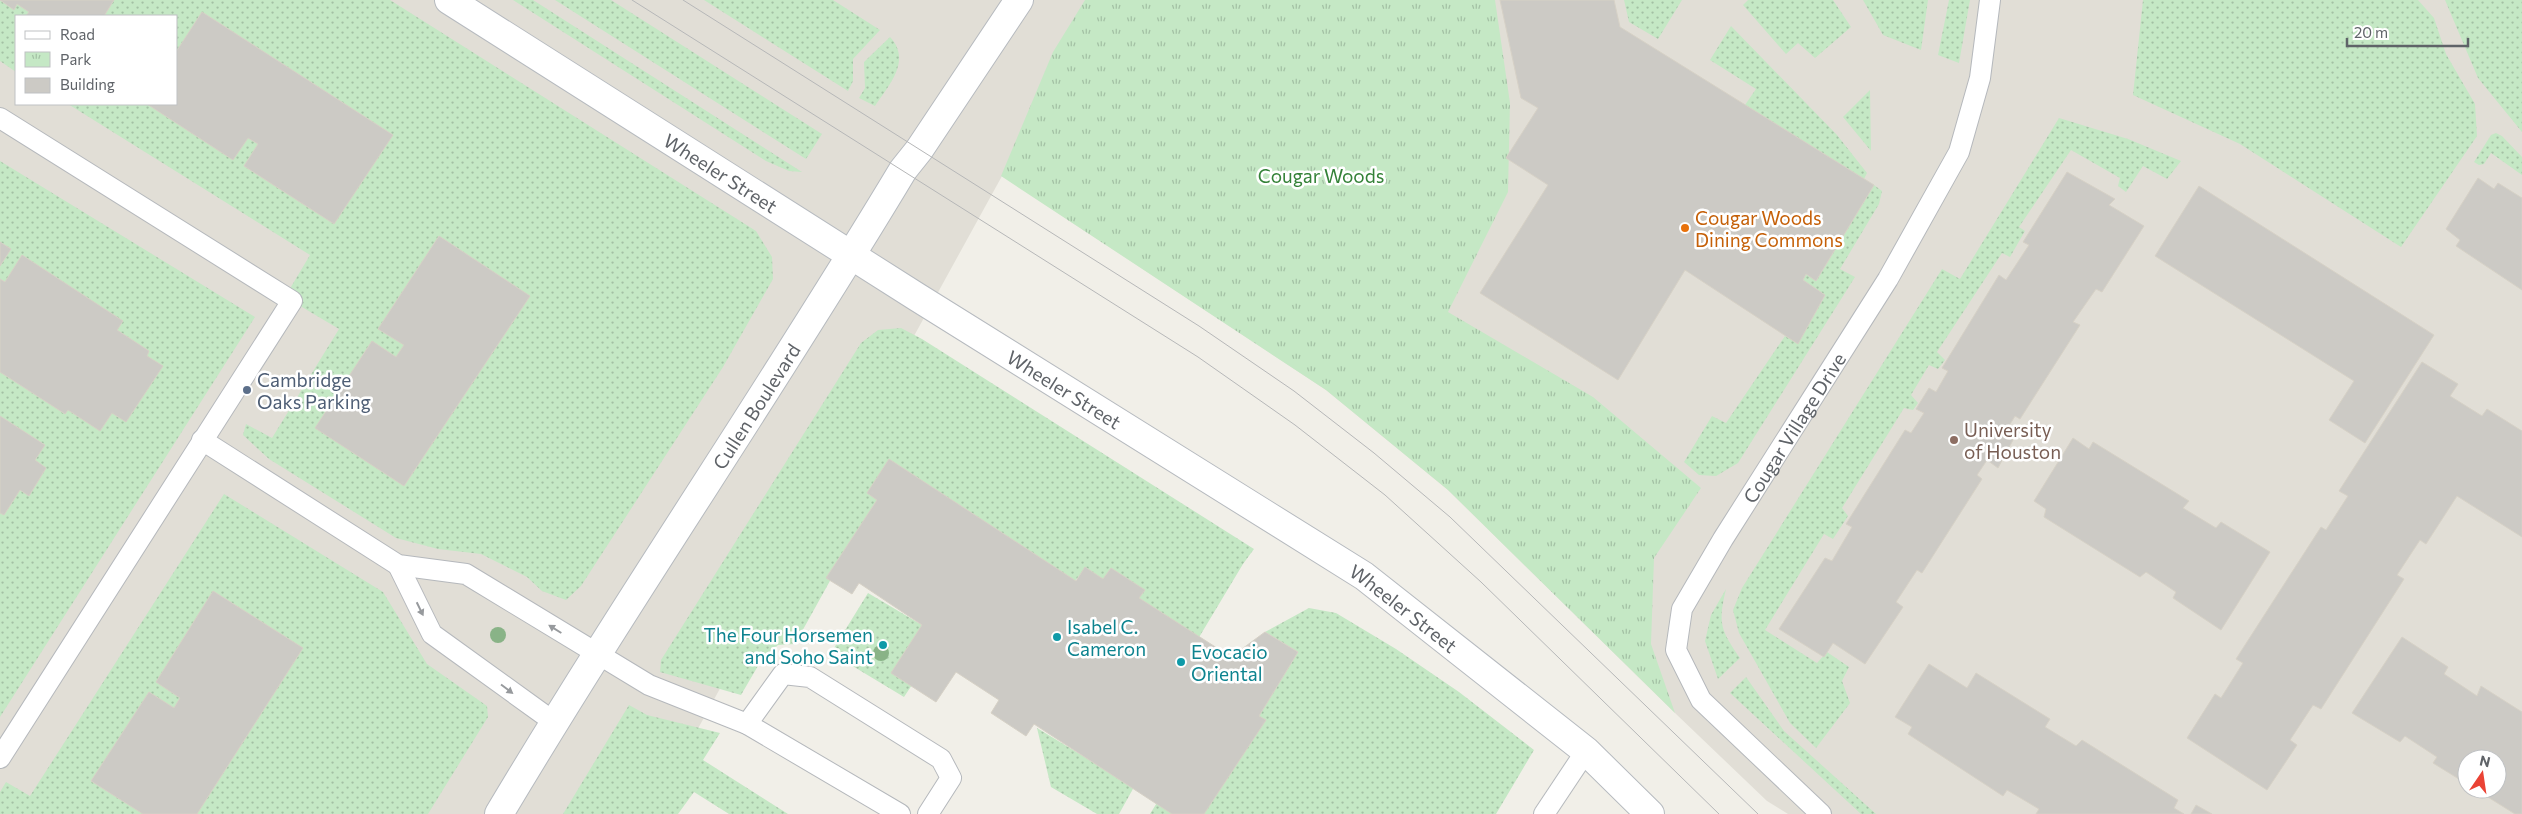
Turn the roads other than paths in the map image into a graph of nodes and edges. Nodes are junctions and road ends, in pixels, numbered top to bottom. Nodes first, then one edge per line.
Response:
1 (449, 0) edge
2 (1019, 0) edge
3 (1990, 0) edge
4 (0, 118) edge
5 (852, 254) junction
6 (202, 440) junction
7 (398, 565) junction
8 (596, 654) junction
9 (554, 722) junction
10 (747, 724) junction
11 (1586, 751) junction
12 (0, 758) edge
13 (499, 814) edge
14 (900, 814) edge
15 (928, 814) edge
16 (1544, 814) edge
17 (1650, 814) edge
18 (1821, 814) edge

1 - 5 main road, Wheeler Street
2 - 5 main road, Cullen Boulevard
3 - 18 lane, Cougar Village Drive
4 - 6 lane
5 - 8 main road, Cullen Boulevard
5 - 11 main road, Wheeler Street
6 - 7 lane
6 - 12 lane
8 -> 7 lane
7 -> 9 lane
8 - 9 main road, Cullen Boulevard
8 - 10 lane
9 - 13 main road, Cullen Boulevard
10 - 14 lane
10 - 15 lane
11 - 16 lane
11 - 17 main road, Wheeler Street

